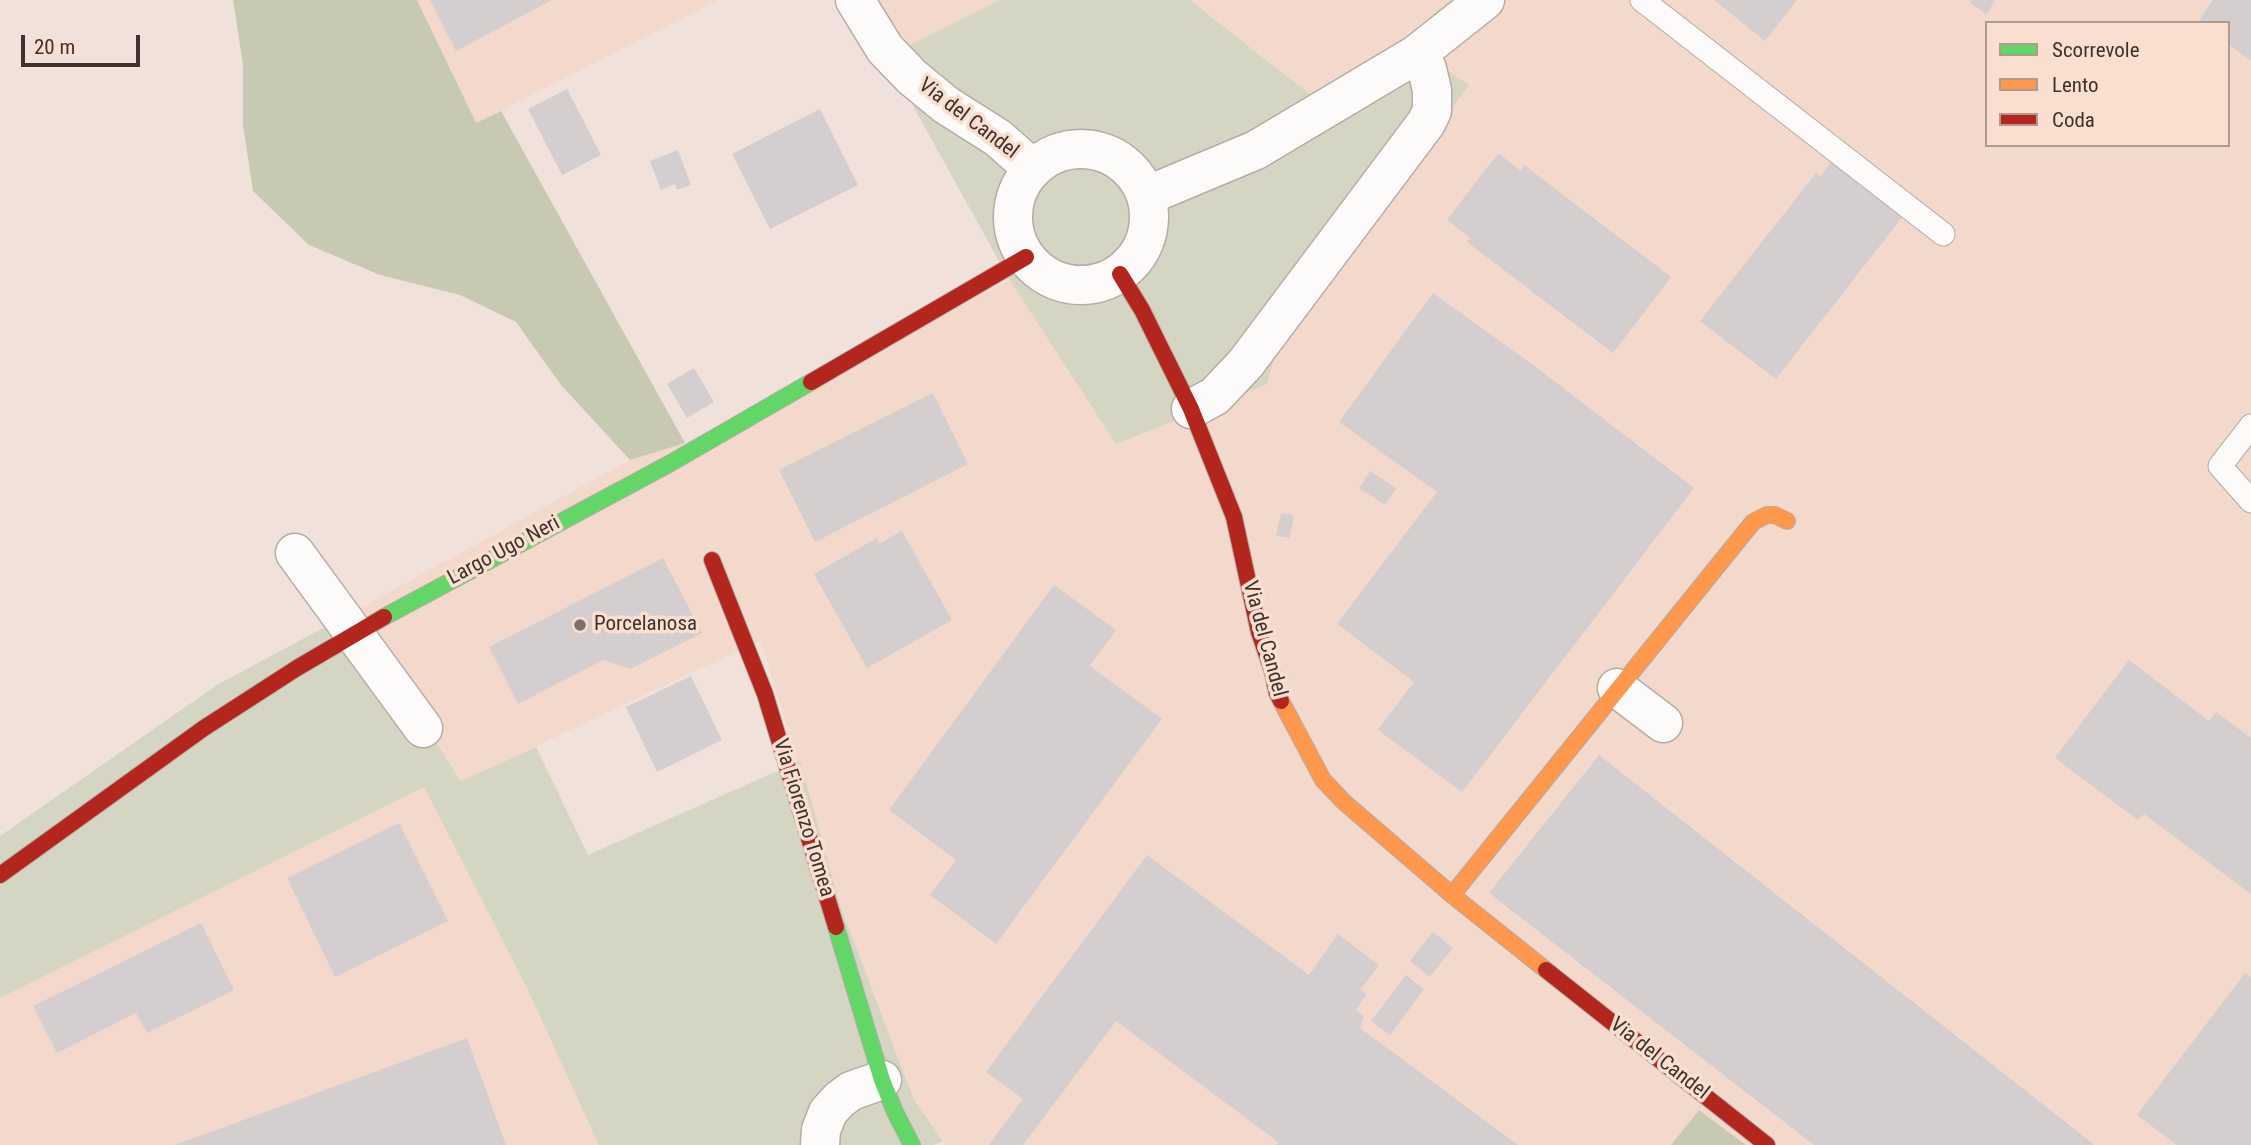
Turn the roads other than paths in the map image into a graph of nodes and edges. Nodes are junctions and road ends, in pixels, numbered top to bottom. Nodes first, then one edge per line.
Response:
1 (855, 0) edge
2 (1485, 0) edge
3 (1642, 0) edge
4 (1420, 52) junction
5 (1033, 169) junction
6 (1146, 196) junction
7 (1944, 234) dead end
8 (1026, 257) junction
9 (1120, 274) junction
10 (1191, 409) junction
11 (2251, 426) edge
12 (2251, 501) edge
13 (1787, 521) dead end
14 (295, 553) dead end
15 (712, 560) dead end
16 (355, 634) junction
17 (1617, 688) junction
18 (1663, 723) dead end
19 (423, 729) dead end
20 (0, 875) edge
21 (1452, 895) junction
22 (882, 1080) junction
23 (820, 1145) edge
24 (912, 1145) edge
25 (1767, 1145) edge

1 - 5 street, Via del Candel
2 - 4 street
3 - 7 lane
4 - 6 street
4 - 10 street
5 - 6 street
5 - 8 street
6 - 9 street
8 - 9 street
8 - 16 street, Largo Ugo Neri
9 - 10 street, Via del Candel
10 - 21 street, Via del Candel
11 - 12 lane
13 - 17 street
14 - 16 street
15 - 22 street, Via Fiorenzo Tomea
16 - 19 street
16 - 20 street, Largo Ugo Neri
17 - 18 street
17 - 21 street
21 - 25 street, Via del Candel
22 - 23 street
22 - 24 street, Via Fiorenzo Tomea

